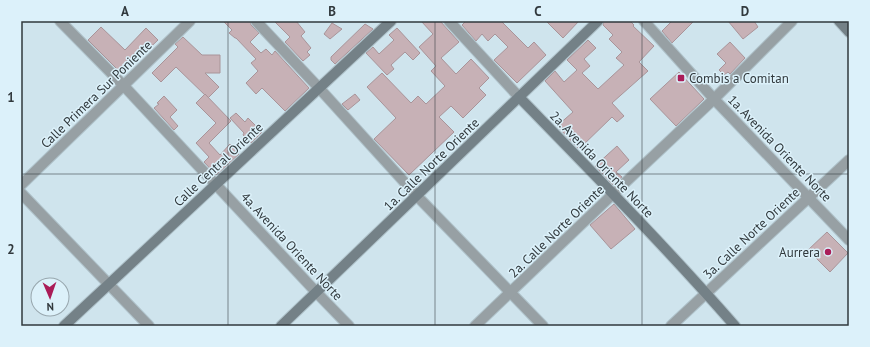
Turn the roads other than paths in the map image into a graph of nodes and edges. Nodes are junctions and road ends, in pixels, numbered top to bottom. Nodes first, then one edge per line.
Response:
1 (60, 21) edge
2 (190, 21) edge
3 (256, 21) edge
4 (391, 21) edge
5 (449, 21) edge
6 (598, 21) edge
7 (644, 21) edge
8 (792, 21) edge
9 (839, 21) edge
10 (849, 32) edge
11 (124, 86) junction
12 (318, 88) junction
13 (519, 97) junction
14 (714, 99) junction
15 (849, 160) edge
16 (216, 184) junction
17 (21, 186) edge
18 (21, 193) edge
19 (613, 194) junction
20 (417, 196) junction
21 (809, 197) junction
22 (849, 240) edge
23 (108, 284) junction
24 (316, 292) junction
25 (511, 292) junction
26 (706, 293) junction
27 (64, 326) edge
28 (149, 326) edge
29 (281, 326) edge
30 (349, 326) edge
31 (475, 326) edge
32 (543, 326) edge
33 (670, 326) edge
34 (735, 326) edge

1 - 11 street, 4a. Avenida Oriente Norte
2 - 11 street, Calle Primera Sur Poniente
3 - 12 street
4 - 12 main road, Calle Central Oriente
5 - 13 street, 2a. Avenida Oriente Norte
6 - 13 main road, 1a. Calle Norte Oriente
7 - 14 street, 1a. Avenida Oriente Norte
8 - 14 street, 2a. Calle Norte Oriente
9 - 10 main road
11 - 16 street, 4a. Avenida Oriente Norte
11 - 17 street, Calle Primera Sur Poniente
12 - 16 main road, Calle Central Oriente
12 - 20 street
13 - 19 main road, 2a. Avenida Oriente Norte
13 - 20 main road, 1a. Calle Norte Oriente
14 - 19 street, 2a. Calle Norte Oriente
14 - 21 street, 1a. Avenida Oriente Norte
15 - 21 street, 3a. Calle Norte Oriente
16 - 23 main road, Calle Central Oriente
16 - 24 street, 4a. Avenida Oriente Norte
18 - 23 street
19 - 25 street, 2a. Calle Norte Oriente
19 - 26 main road, 2a. Avenida Oriente Norte
20 - 24 main road, 1a. Calle Norte Oriente
20 - 25 street
21 - 22 street, 1a. Avenida Oriente Norte
21 - 26 street, 3a. Calle Norte Oriente
23 - 27 main road, Calle Central Oriente
23 - 28 street
24 - 29 main road, 1a. Calle Norte Oriente
24 - 30 street, 4a. Avenida Oriente Norte
25 - 31 street, 2a. Calle Norte Oriente
25 - 32 street
26 - 33 street, 3a. Calle Norte Oriente
26 - 34 main road, 2a. Avenida Oriente Norte

